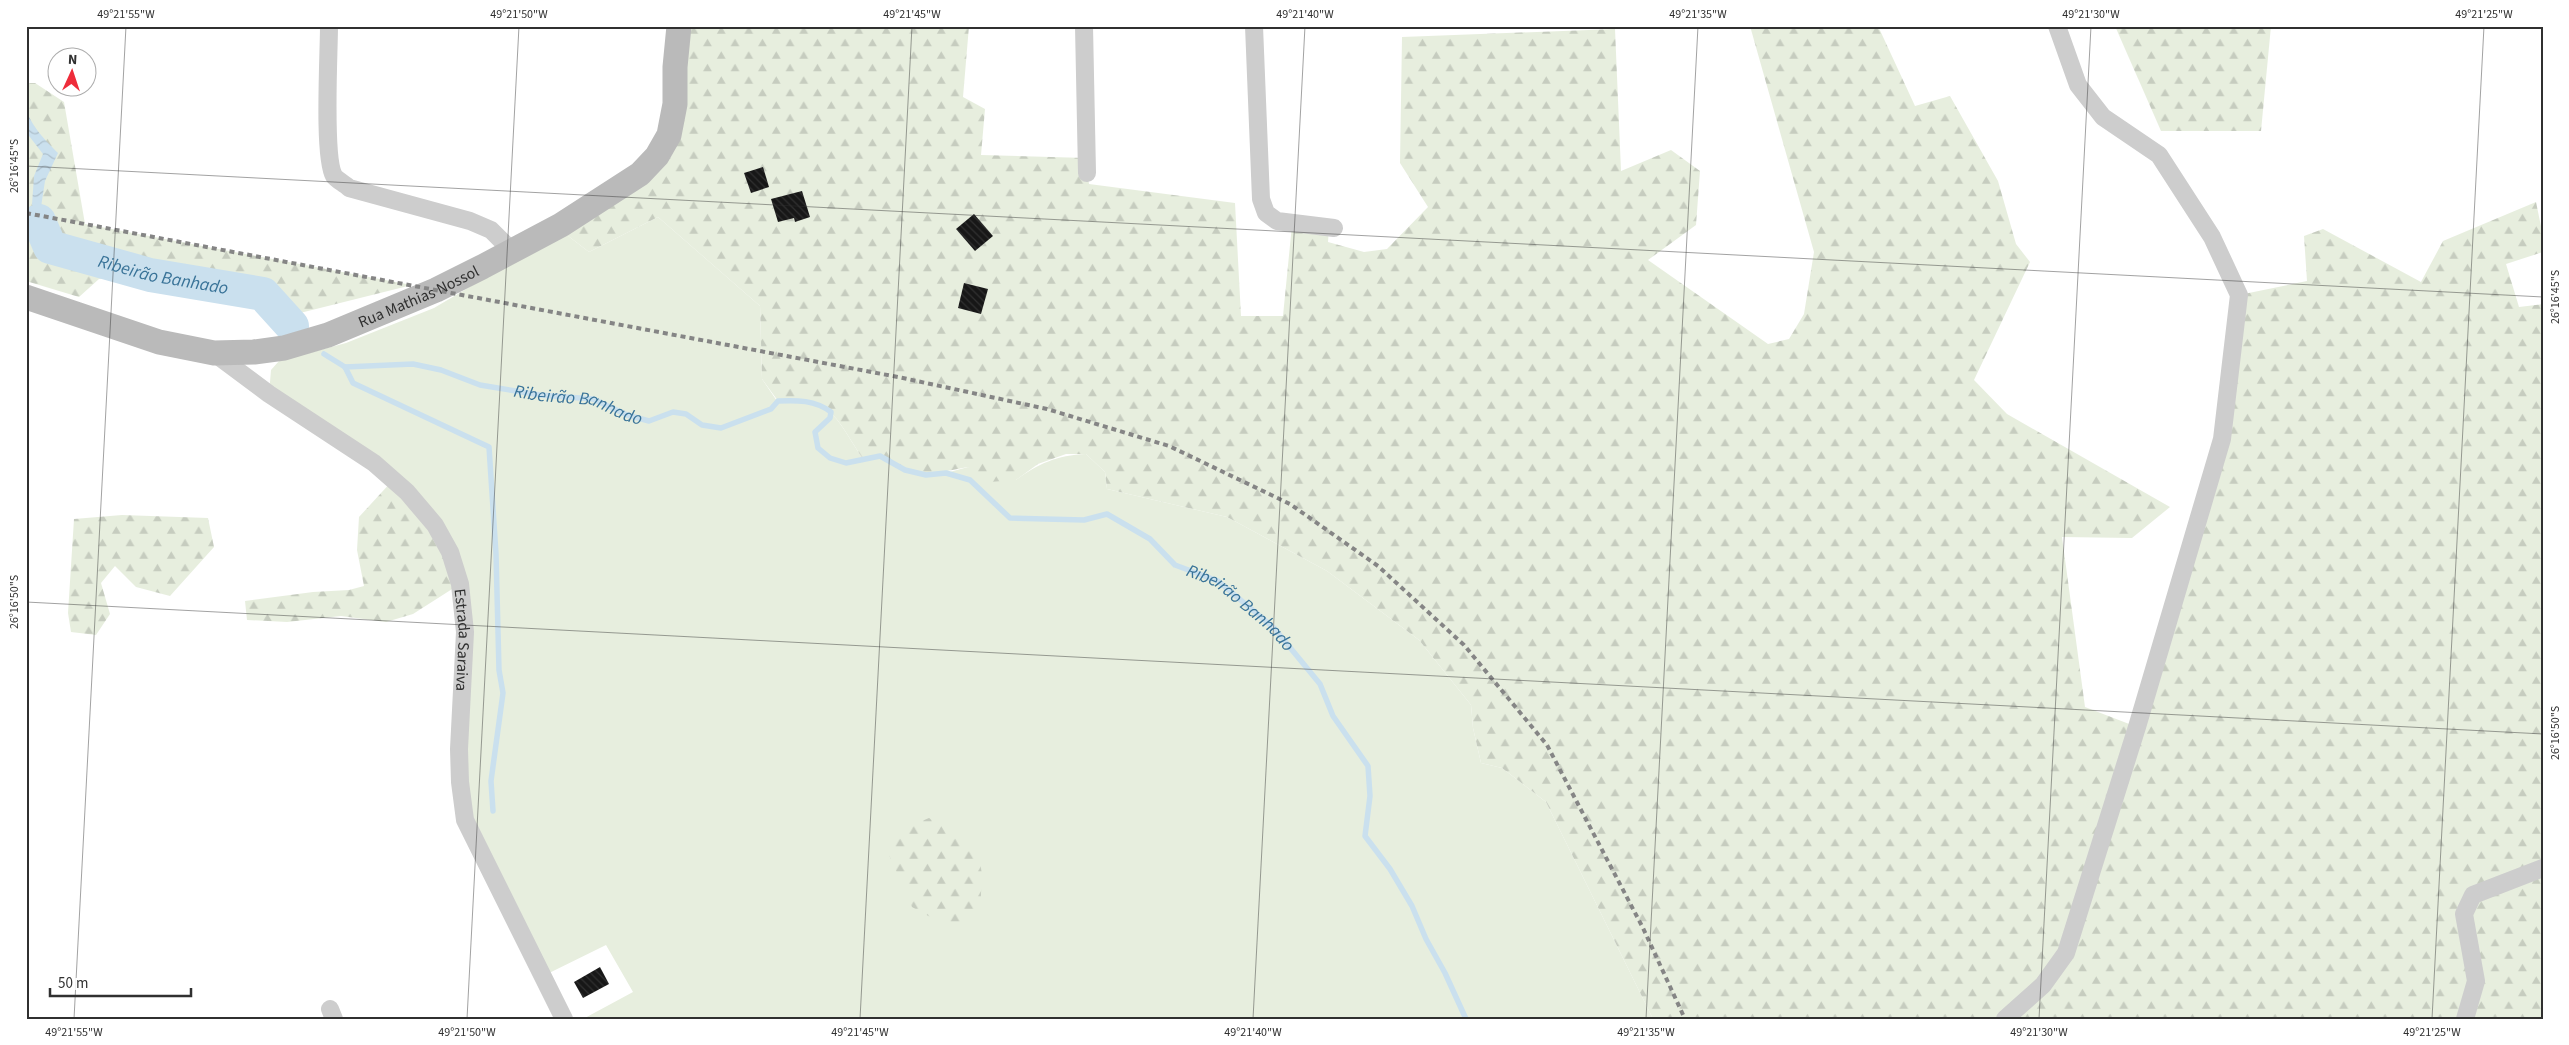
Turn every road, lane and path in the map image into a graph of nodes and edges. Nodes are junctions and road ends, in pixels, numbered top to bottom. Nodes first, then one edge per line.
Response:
1 (329, 26) edge
2 (679, 26) edge
3 (1084, 26) edge
4 (1254, 26) edge
5 (2057, 26) edge
6 (1087, 173) dead end
7 (1334, 228) dead end
8 (512, 251) junction
9 (26, 297) edge
10 (214, 353) junction
11 (2543, 868) edge
12 (564, 1019) edge
13 (2005, 1019) edge
14 (2465, 1019) edge

1 - 8 street
2 - 8 street, Rua Mathias Nossol
3 - 6 street
4 - 7 street
5 - 13 street
8 - 10 street, Rua Mathias Nossol
9 - 10 street, Rua Mathias Nossol
10 - 12 street, Estrada Saraiva
11 - 14 street

